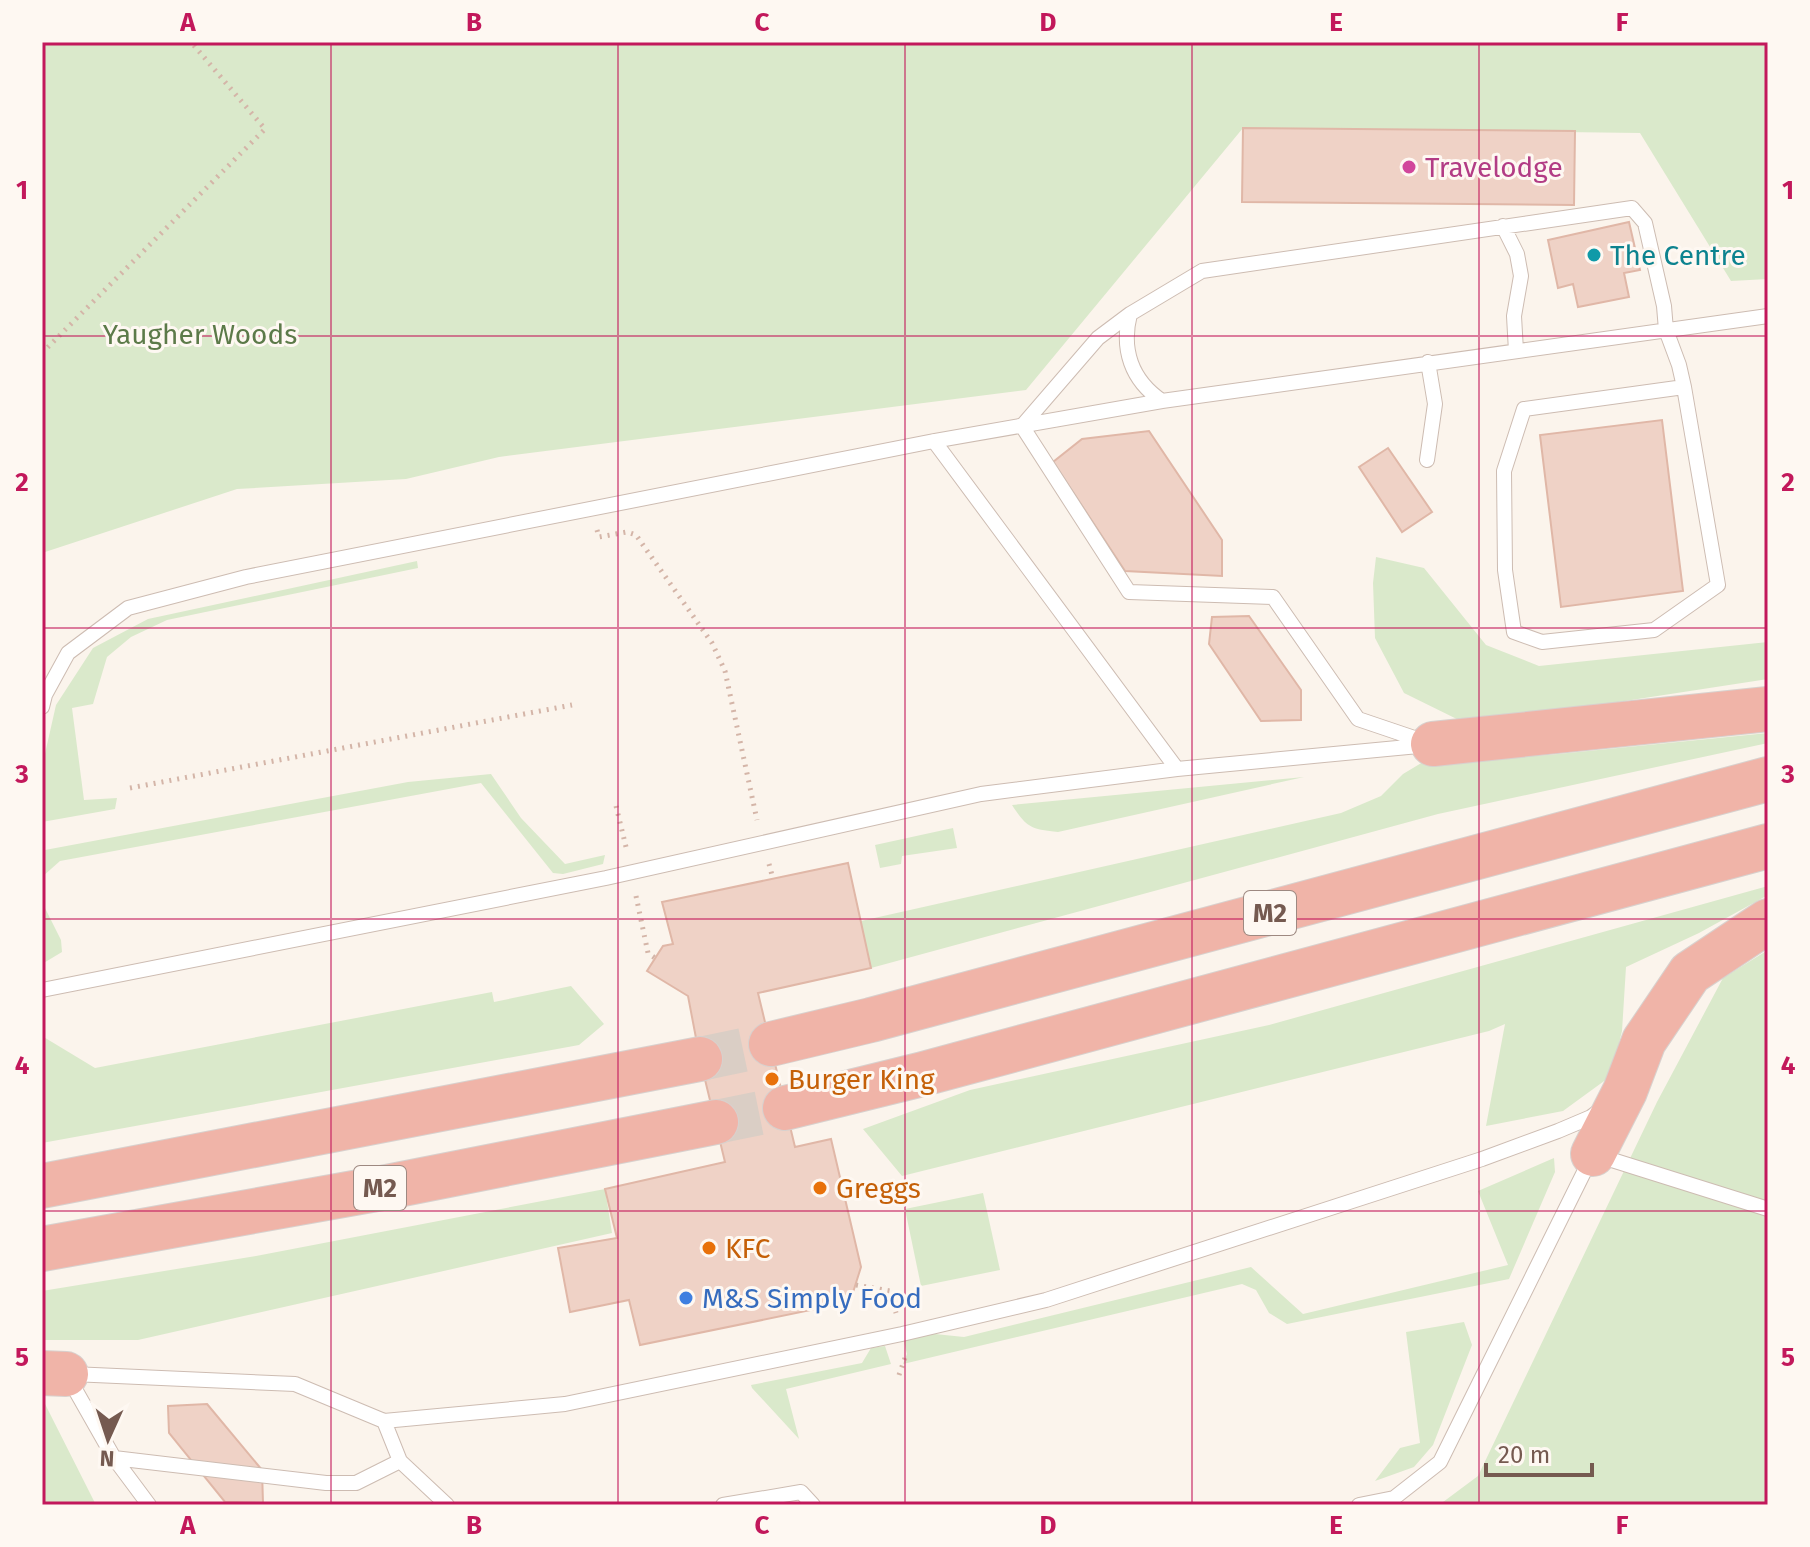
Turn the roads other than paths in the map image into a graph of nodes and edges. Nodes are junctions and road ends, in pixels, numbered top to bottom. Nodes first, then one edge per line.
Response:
1 (1503, 226) junction
2 (1130, 314) junction
3 (1768, 316) edge
4 (1666, 330) junction
5 (1516, 351) junction
6 (1428, 362) junction
7 (1684, 387) junction
8 (1162, 401) junction
9 (1022, 426) junction
10 (934, 441) junction
11 (1427, 460) dead end
12 (42, 707) edge
13 (1768, 709) edge
14 (1433, 744) junction
15 (1177, 769) junction
16 (1768, 779) edge
17 (1768, 846) edge
18 (1768, 921) edge
19 (42, 990) edge
20 (771, 1044) tunnel mouth
21 (700, 1059) tunnel mouth
22 (1625, 1091) junction
23 (785, 1108) tunnel mouth
24 (716, 1122) tunnel mouth
25 (1593, 1154) junction
26 (42, 1186) edge
27 (1768, 1209) edge
28 (42, 1249) edge
29 (54, 1374) edge
30 (384, 1421) junction
31 (114, 1458) junction
32 (400, 1461) junction
33 (149, 1505) edge
34 (447, 1505) edge
35 (723, 1505) edge
36 (813, 1505) edge
37 (1359, 1505) edge

1 - 2 lane
1 - 4 lane
1 - 5 lane
2 - 8 lane
2 - 9 lane
3 - 4 lane
4 - 5 lane
4 - 7 lane
5 - 6 lane
6 - 8 lane
6 - 11 lane
7 - 7 lane
8 - 9 lane
9 - 10 lane
9 - 14 lane
10 - 12 lane
10 - 15 lane
13 - 14 highway
14 - 15 lane
15 - 19 lane
16 - 20 highway, M2
17 - 23 highway, M2
18 - 22 highway
21 - 26 highway, M2
22 - 25 highway
22 - 30 lane
24 - 28 highway, M2
25 - 27 lane
25 - 37 lane
29 - 30 lane
29 - 31 lane
30 - 32 lane
31 - 32 lane
31 - 33 lane
32 - 34 lane
35 - 36 lane

